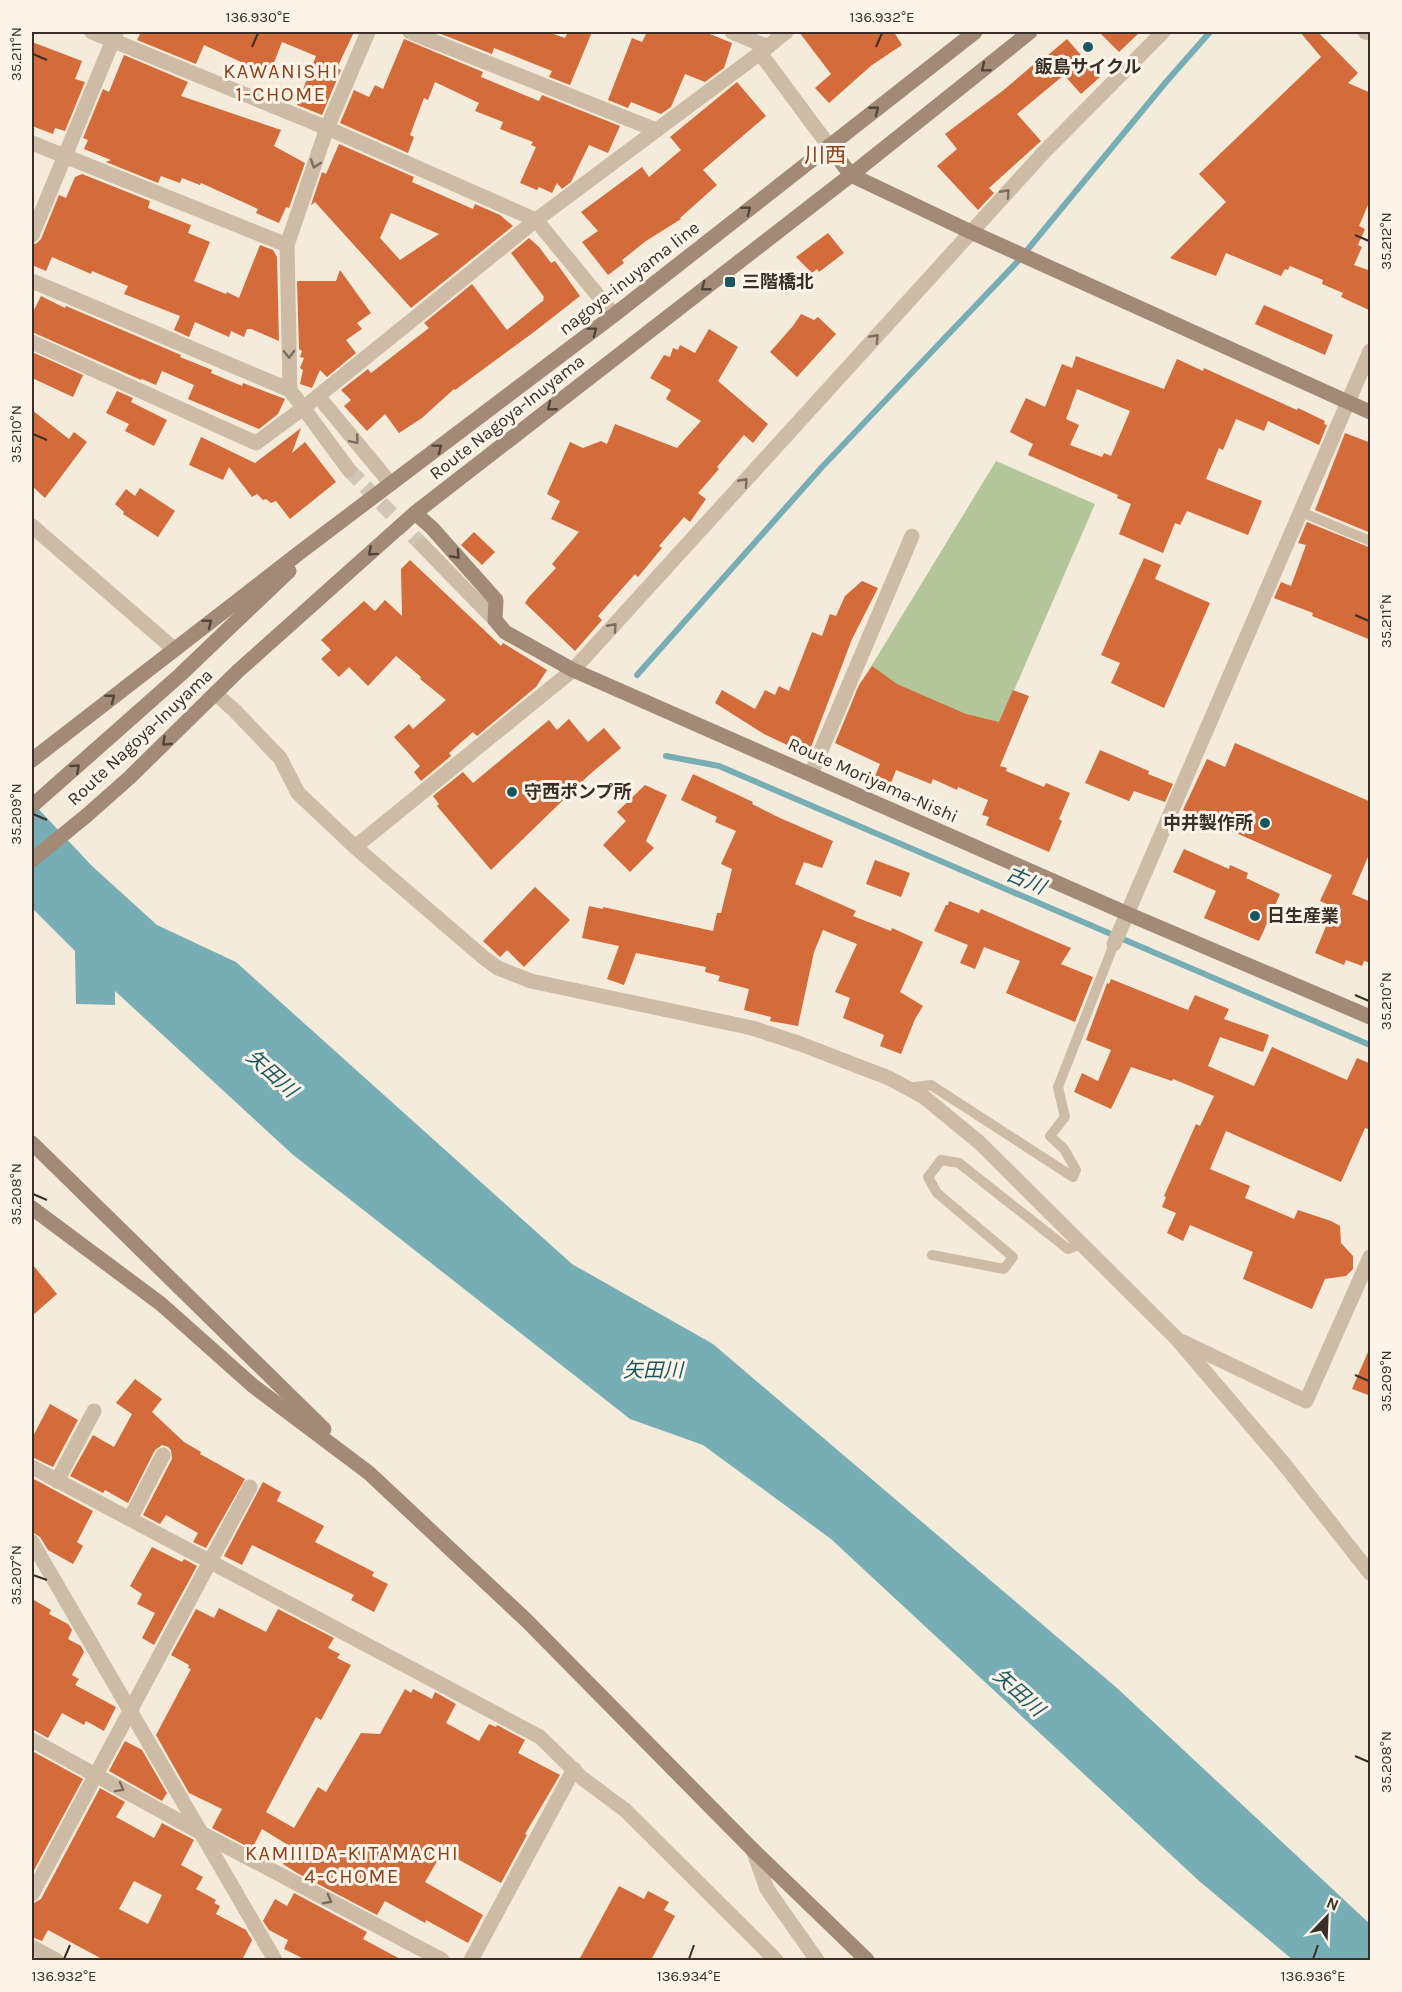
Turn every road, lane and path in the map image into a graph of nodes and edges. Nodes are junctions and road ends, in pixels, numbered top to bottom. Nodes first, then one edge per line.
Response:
1 (92, 32) edge
2 (368, 32) edge
3 (410, 32) edge
4 (732, 32) edge
5 (786, 32) edge
6 (975, 32) edge
7 (1030, 32) edge
8 (1163, 32) edge
9 (1365, 32) edge
10 (1371, 33) edge
11 (115, 36) edge
12 (764, 50) junction
13 (327, 128) junction
14 (656, 130) junction
15 (32, 143) edge
16 (829, 146) junction
17 (64, 156) junction
18 (851, 175) junction
19 (536, 220) junction
20 (971, 232) junction
21 (32, 235) edge
22 (287, 246) junction
23 (32, 281) edge
24 (614, 315) junction
25 (32, 342) edge
26 (1371, 351) edge
27 (290, 390) junction
28 (318, 396) junction
29 (1349, 403) junction
30 (302, 409) junction
31 (1371, 412) edge
32 (349, 470) tunnel mouth
33 (391, 484) junction
34 (1301, 512) junction
35 (416, 513) junction
36 (32, 526) edge
37 (912, 536) dead end
38 (1371, 541) edge
39 (422, 545) tunnel mouth
40 (303, 549) junction
41 (495, 620) junction
42 (174, 650) junction
43 (573, 670) junction
44 (212, 697) junction
45 (32, 760) edge
46 (811, 774) junction
47 (32, 806) edge
48 (355, 847) junction
49 (32, 860) edge
50 (1124, 921) junction
51 (1114, 944) joint
52 (1371, 1017) edge
53 (906, 1088) junction
54 (32, 1143) edge
55 (32, 1208) edge
56 (1081, 1244) junction
57 (932, 1256) dead end
58 (1371, 1257) edge
59 (1177, 1339) junction
60 (94, 1411) dead end
61 (163, 1455) dead end
62 (32, 1467) edge
63 (369, 1473) junction
64 (57, 1481) junction
65 (250, 1487) dead end
66 (130, 1519) junction
67 (32, 1542) edge
68 (210, 1562) junction
69 (1371, 1573) edge
70 (130, 1711) junction
71 (32, 1740) edge
72 (574, 1768) junction
73 (96, 1775) junction
74 (203, 1834) junction
75 (753, 1850) junction
76 (32, 1894) edge
77 (32, 1947) edge
78 (56, 1960) edge
79 (275, 1960) edge
80 (442, 1960) edge
81 (471, 1960) edge
82 (776, 1960) edge
83 (817, 1960) edge
84 (867, 1960) edge

1 - 11 street
2 - 13 street
3 - 14 street
4 - 12 street
5 - 12 street
16 -> 6 main road, nagoya-inuyama line
7 -> 18 main road, Route Nagoya-Inuyama
20 -> 8 street
9 - 10 street
11 - 13 street
11 - 17 street
12 - 14 street
12 - 16 street
13 - 19 street
13 -> 22 street
14 - 19 street
15 - 17 street
16 - 18 main road
24 -> 16 main road, nagoya-inuyama line
17 - 21 street
17 - 22 street
18 - 20 main road
18 -> 35 main road, Route Nagoya-Inuyama
19 - 24 street
19 - 28 street
20 - 29 main road
43 -> 20 street
22 -> 27 street
23 - 27 street
33 -> 24 main road, nagoya-inuyama line
25 - 30 street
26 - 29 street
27 - 30 street
28 - 30 street
28 -> 33 street
29 - 31 main road
29 - 34 street
30 - 32 street
33 - 40 main road, nagoya-inuyama line
34 - 38 lane
34 - 50 street
35 -> 41 main road
35 -> 44 main road, Route Nagoya-Inuyama
36 - 42 street
37 - 46 street
39 - 41 street
42 -> 40 main road
47 -> 40 main road
41 - 43 main road, Route Moriyama-Nishi
45 -> 42 main road
43 - 46 main road, Route Moriyama-Nishi
43 - 48 street
44 - 48 street
44 -> 49 main road, Route Nagoya-Inuyama
46 - 50 main road, Route Moriyama-Nishi
48 - 53 street
50 - 51 street
50 - 52 main road, Route Moriyama-Nishi
51 - 53 lane
53 - 56 street
54 - 63 main road
55 - 63 main road
56 - 57 lane
56 - 59 street
58 - 59 street
59 - 69 street
60 - 64 street
61 - 66 street
62 - 64 street
63 - 75 main road
64 - 66 street
65 - 68 street
66 - 68 street
67 - 70 street
68 - 70 street
68 - 72 street
70 - 73 street
70 - 74 street
71 - 73 street
72 - 81 street
72 - 82 street
73 -> 74 street
73 - 76 street
74 - 79 street
74 -> 80 street
75 - 83 street
75 - 84 main road
77 - 78 street

